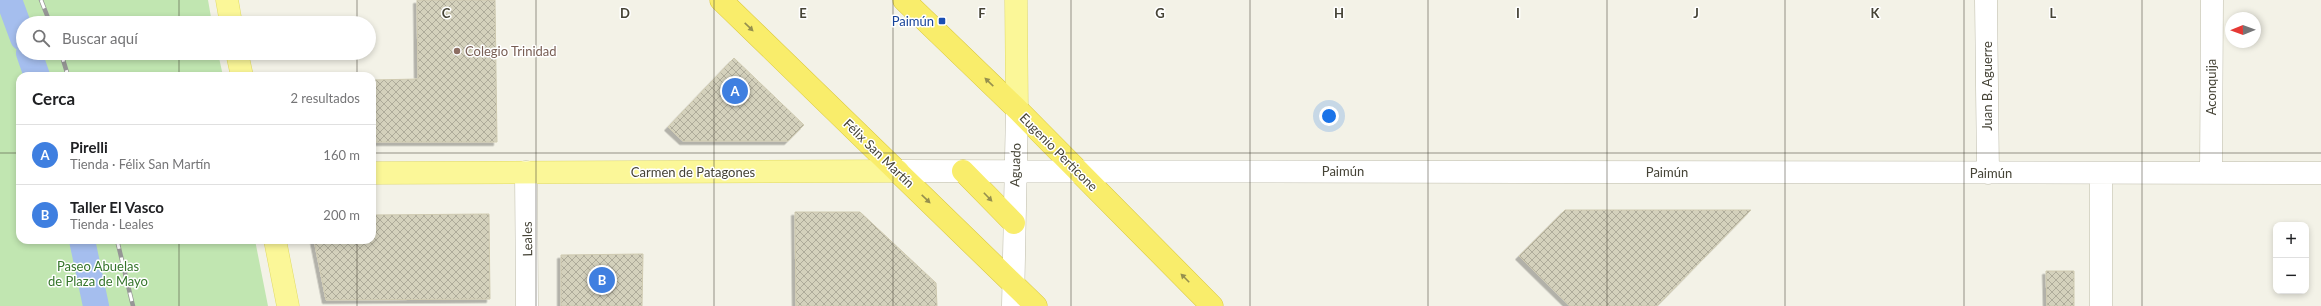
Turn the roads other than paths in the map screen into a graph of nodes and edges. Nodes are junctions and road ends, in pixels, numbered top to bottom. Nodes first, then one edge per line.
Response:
1 (227, 0) edge
2 (721, 0) edge
3 (904, 0) edge
4 (1016, 0) edge
5 (1986, 0) edge
6 (2212, 0) edge
7 (230, 16) edge
8 (239, 60) edge
9 (241, 72) edge
10 (1016, 109) junction
11 (898, 171) junction
12 (963, 171) junction
13 (1014, 171) junction
14 (1077, 171) junction
15 (526, 172) junction
16 (1988, 172) junction
17 (376, 173) edge
18 (2101, 173) junction
19 (2211, 173) junction
20 (2321, 173) edge
21 (1014, 223) junction
22 (276, 244) edge
23 (1013, 284) junction
24 (288, 306) edge
25 (527, 306) edge
26 (1013, 306) edge
27 (1036, 306) edge
28 (1212, 306) edge
29 (2101, 306) edge

1 - 7 main road
2 -> 11 highway, Félix San Martín
10 -> 3 highway, Eugenio Perticone
4 - 10 main road, Aguado
5 - 16 street, Juan B. Aguerre
6 - 19 street, Aconquija
8 - 9 main road
10 - 13 street, Aguado
10 - 14 highway, Eugenio Perticone
11 - 12 street, Carmen de Patagones
11 - 15 main road, Carmen de Patagones
11 -> 23 highway, Félix San Martín
12 - 13 street, Carmen de Patagones
12 -> 21 highway
13 - 14 street, Paimún
13 - 21 street, Aguado
14 - 16 street, Paimún
28 -> 14 highway, Eugenio Perticone
15 - 17 main road, Carmen de Patagones
15 - 25 street, Leales
16 - 18 street, Paimún
18 - 19 street, Paimún
18 - 29 street
19 - 20 street, Paimún
21 - 23 street, Aguado
22 - 24 main road
23 - 26 street, Aguado
23 - 27 highway, Félix San Martín

